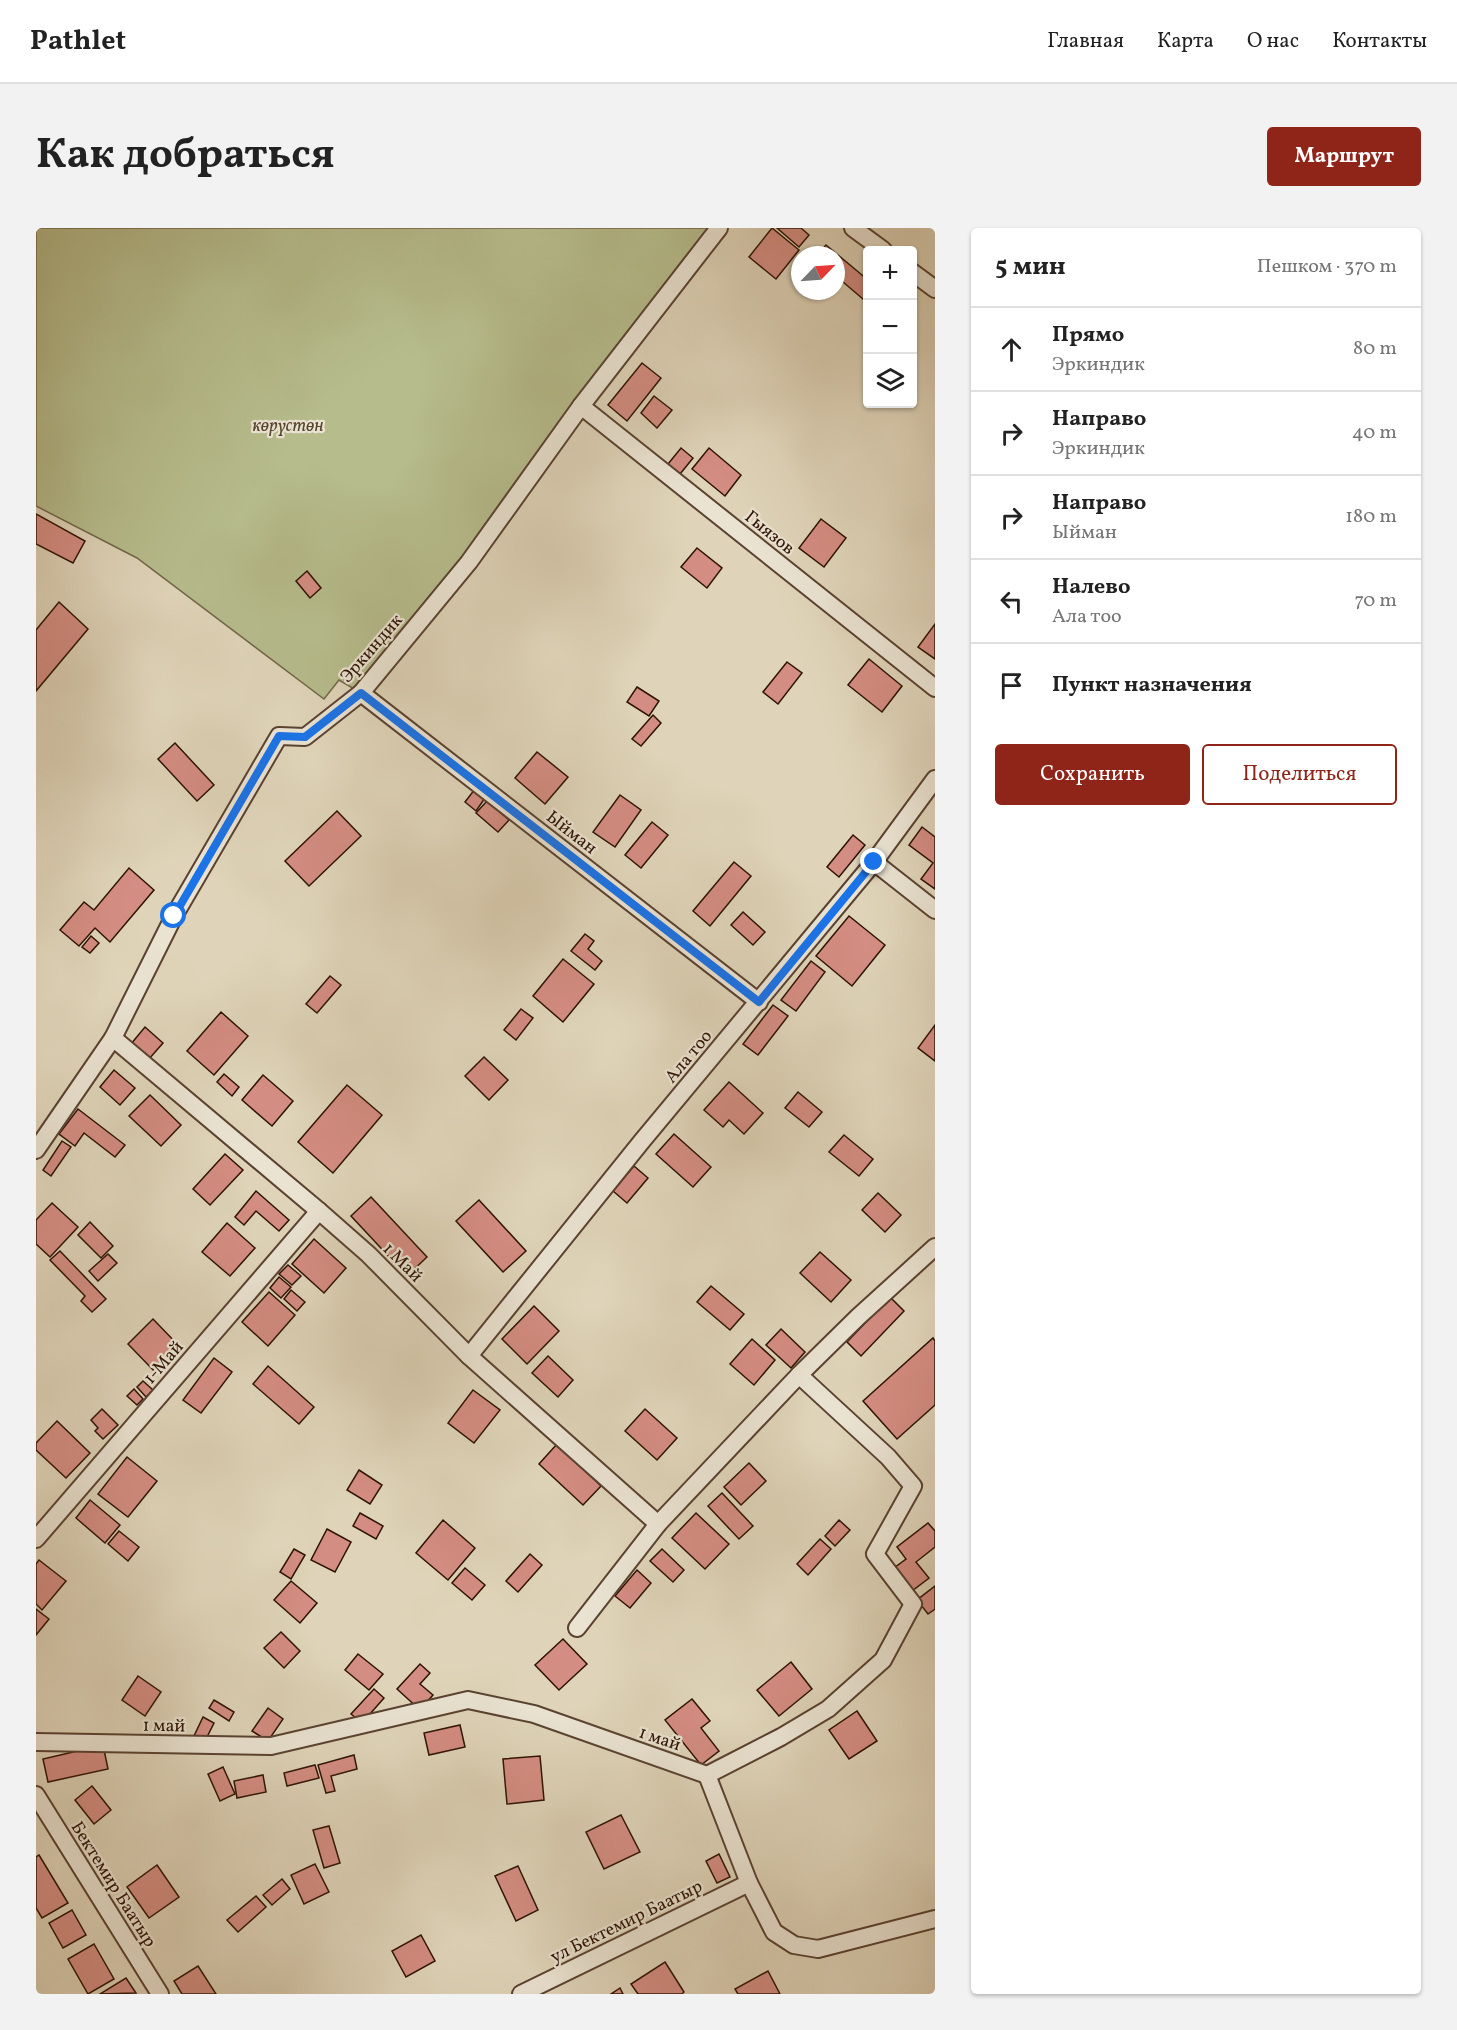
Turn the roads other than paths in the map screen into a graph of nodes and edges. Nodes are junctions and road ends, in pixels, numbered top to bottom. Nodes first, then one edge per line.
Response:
1 (719, 228) edge
2 (853, 228) edge
3 (878, 246) edge
4 (917, 276) edge
5 (935, 289) edge
6 (581, 406) junction
7 (935, 688) edge
8 (361, 693) junction
9 (935, 779) edge
10 (874, 862) junction
11 (935, 910) edge
12 (759, 1002) junction
13 (113, 1038) junction
14 (36, 1150) edge
15 (320, 1211) junction
16 (935, 1247) edge
17 (469, 1356) junction
18 (799, 1375) junction
19 (658, 1524) junction
20 (36, 1539) edge
21 (577, 1628) dead end
22 (36, 1742) edge
23 (707, 1775) junction
24 (36, 1796) edge
25 (749, 1883) junction
26 (935, 1919) edge
27 (160, 1994) edge
28 (521, 1994) edge

1 - 6 street, Эркиндик
2 - 3 street
4 - 5 street
6 - 7 street, Гыязов
6 - 8 street, Эркиндик
8 - 12 street, Ыйман
8 - 13 street, Эркиндик
9 - 10 street, Ала тоо
10 - 11 street
10 - 12 street, Ала тоо
12 - 17 street, Ала тоо
13 - 14 street, Эркиндик
13 - 15 street, 1 Май
15 - 17 street, 1 Май
15 - 20 street, 1-Май
16 - 18 street
17 - 19 street, 1 Май
18 - 19 street
18 - 23 street
19 - 21 street
22 - 23 street, 1 май
23 - 25 street
24 - 27 street, Бектемир Баатыр
25 - 26 street
25 - 28 street, ул Бектемир Баатыр

